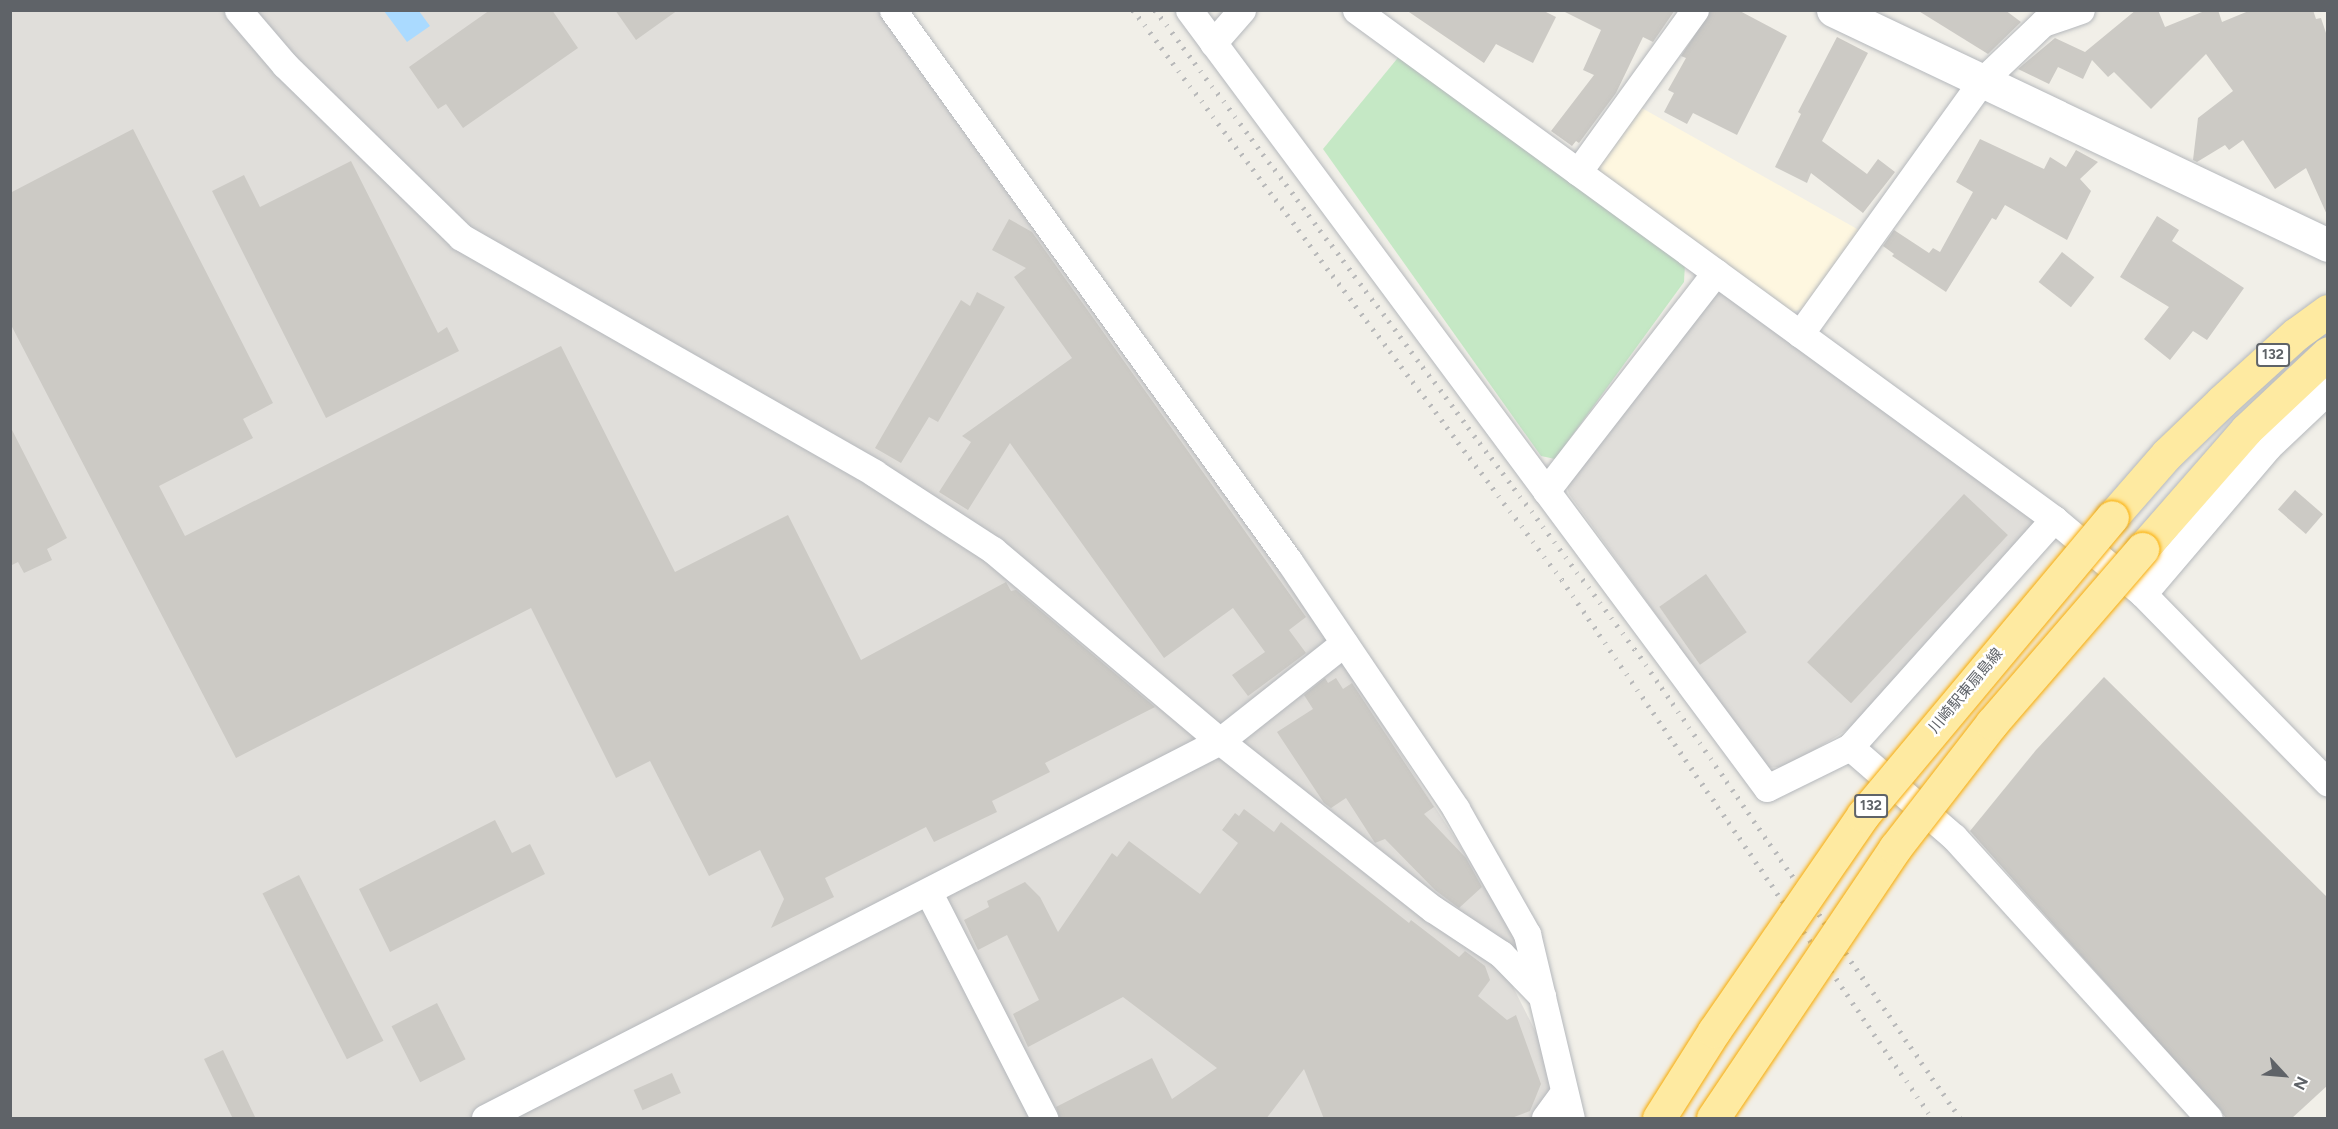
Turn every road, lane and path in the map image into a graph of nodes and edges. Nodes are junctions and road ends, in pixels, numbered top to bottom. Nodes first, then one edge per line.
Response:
1 (238, 10) edge
2 (893, 10) edge
3 (1189, 10) edge
4 (1242, 10) edge
5 (1356, 10) edge
6 (1695, 10) edge
7 (1833, 10) edge
8 (2081, 10) edge
9 (2038, 17) edge
10 (1213, 43) junction
11 (1982, 81) junction
12 (1578, 172) junction
13 (2328, 245) edge
14 (1716, 272) junction
15 (2328, 311) edge
16 (1800, 334) junction
17 (2328, 353) edge
18 (2328, 390) edge
19 (1545, 492) junction
20 (2054, 519) junction
21 (2143, 594) junction
22 (1344, 643) junction
23 (1220, 741) junction
24 (1850, 747) junction
25 (2328, 783) edge
26 (929, 893) junction
27 (1542, 996) junction
28 (1564, 1092) junction
29 (485, 1119) edge
30 (1044, 1119) edge
31 (1545, 1119) edge
32 (1571, 1119) edge
33 (1659, 1119) edge
34 (1713, 1119) edge
35 (2209, 1119) edge

1 - 23 street
2 - 22 street
3 - 10 street
4 - 10 street
5 - 12 street
6 - 12 street
7 - 11 street
8 - 9 street
9 - 11 street
10 - 19 street
11 - 13 street
11 - 16 street
12 - 14 street
14 - 16 street
14 - 19 street
15 - 33 highway, 川崎駅東扇島線 / 132, bridge
16 - 20 street
17 - 34 highway, 132, bridge
18 - 21 street
19 - 24 street
20 - 21 street
20 - 24 street
21 - 25 street
22 - 23 street
22 - 27 street
23 - 26 street
23 - 27 street
24 - 35 street
26 - 29 street
26 - 30 street
27 - 28 street
28 - 31 street
28 - 32 street

